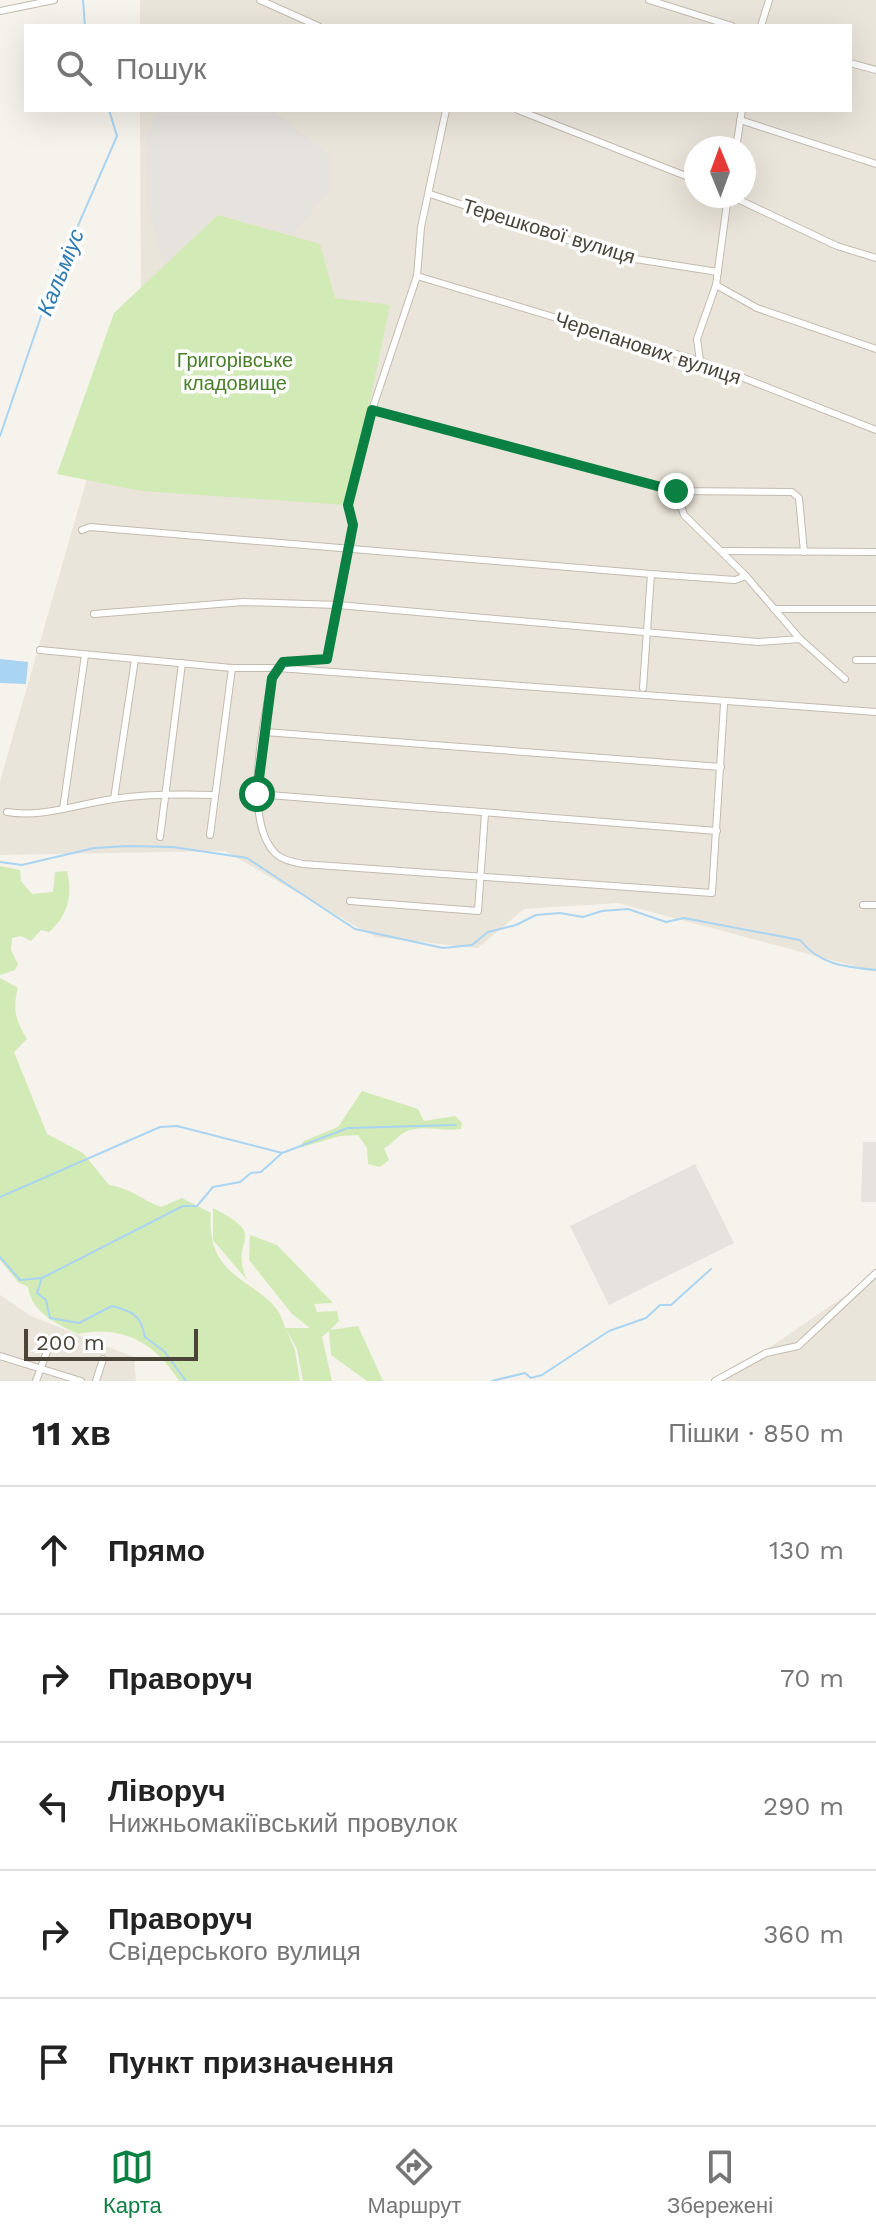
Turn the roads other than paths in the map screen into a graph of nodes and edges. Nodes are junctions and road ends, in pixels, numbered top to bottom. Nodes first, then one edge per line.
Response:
1 (54, 0) edge
2 (260, 0) edge
3 (649, 0) edge
4 (769, 0) edge
5 (0, 11) edge
6 (314, 24) edge
7 (726, 24) edge
8 (762, 24) edge
9 (852, 64) edge
10 (876, 70) edge
11 (446, 112) edge
12 (523, 112) edge
13 (742, 112) edge
14 (740, 120) junction
15 (738, 136) edge
16 (876, 164) edge
17 (684, 175) edge
18 (430, 194) junction
19 (728, 208) edge
20 (756, 208) edge
21 (876, 258) edge
22 (718, 272) junction
23 (417, 276) junction
24 (716, 285) junction
25 (876, 349) edge
26 (700, 361) junction
27 (372, 410) junction
28 (876, 430) edge
29 (676, 491) junction
30 (82, 530) dead end
31 (722, 551) junction
32 (349, 552) junction
33 (804, 552) junction
34 (876, 552) edge
35 (651, 574) junction
36 (746, 576) junction
37 (338, 605) junction
38 (774, 609) junction
39 (876, 609) edge
40 (94, 614) dead end
41 (647, 633) junction
42 (800, 639) junction
43 (40, 650) dead end
44 (85, 655) junction
45 (135, 659) junction
46 (856, 660) dead end
47 (876, 660) edge
48 (182, 663) junction
49 (232, 668) junction
50 (278, 668) junction
51 (845, 679) dead end
52 (643, 688) dead end
53 (724, 704) junction
54 (876, 712) edge
55 (265, 732) junction
56 (721, 767) junction
57 (164, 794) junction
58 (257, 794) junction
59 (213, 795) junction
60 (114, 799) junction
61 (63, 809) junction
62 (7, 812) dead end
63 (485, 813) junction
64 (717, 831) junction
65 (210, 835) dead end
66 (160, 837) dead end
67 (482, 877) junction
68 (350, 901) dead end
69 (863, 905) dead end
70 (876, 905) edge
71 (876, 1273) edge
72 (49, 1346) dead end
73 (0, 1356) edge
74 (103, 1359) dead end
75 (40, 1368) junction
76 (36, 1381) edge
77 (81, 1381) edge
78 (96, 1381) edge
79 (715, 1381) edge

1 - 5 street
2 - 6 street
3 - 7 street
4 - 8 street
9 - 10 street
11 - 18 street
12 - 17 street
13 - 14 street
14 - 15 street
14 - 16 street
18 - 22 street, Терешкової вулиця
18 - 23 street
19 - 22 street
20 - 21 street
22 - 24 street
23 - 26 street, Черепанових вулиця
23 - 27 street
24 - 25 street
24 - 26 street
26 - 28 street, Черепанових вулиця
27 - 29 street
27 - 32 street
29 - 31 street
29 - 33 street
30 - 32 street
31 - 33 street
31 - 36 street
32 - 35 street
32 - 37 street
33 - 34 street
35 - 36 street
35 - 41 street
36 - 38 street
37 - 40 street
37 - 41 street
37 - 50 street
38 - 39 street
38 - 42 street
41 - 42 street
41 - 52 street
42 - 51 street
43 - 44 street
44 - 45 street
44 - 61 street
45 - 48 street
45 - 60 street
46 - 47 street
48 - 49 street
48 - 57 street
49 - 50 street
49 - 59 street
50 - 53 street
50 - 55 street
53 - 54 street
53 - 56 street
55 - 56 street
55 - 58 street
56 - 64 street
57 - 59 street
57 - 60 street
57 - 66 street
58 - 63 street
58 - 67 street
59 - 65 street
60 - 61 street
61 - 62 street
63 - 64 street
63 - 67 street
64 - 67 street
67 - 68 street
69 - 70 street
71 - 79 street
72 - 75 street
73 - 75 street
74 - 78 street
75 - 76 street
75 - 77 street

